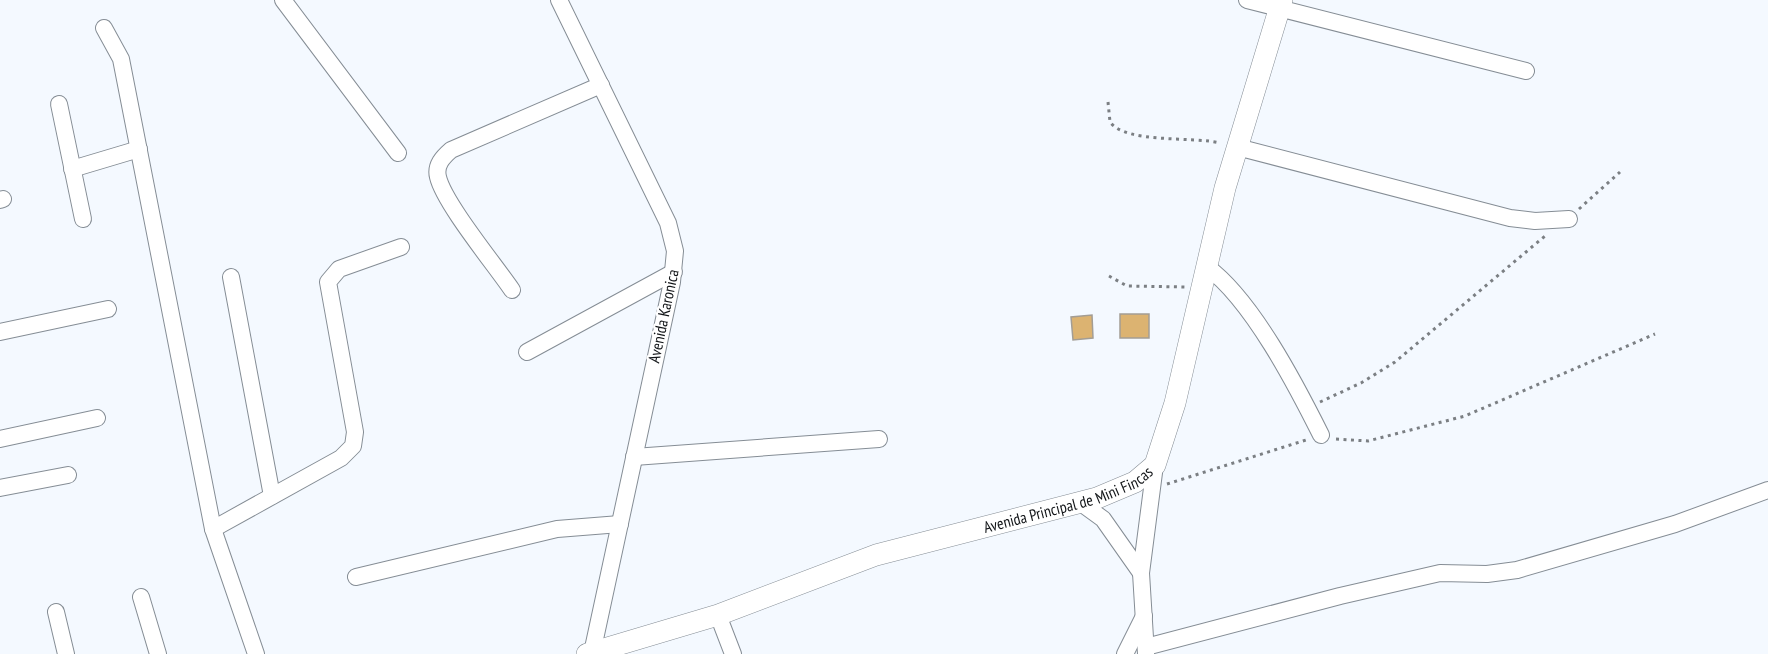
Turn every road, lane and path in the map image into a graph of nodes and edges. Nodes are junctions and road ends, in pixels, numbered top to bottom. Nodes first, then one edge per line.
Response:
1 (283, 0) edge
2 (559, 0) edge
3 (1247, 0) edge
4 (1280, 4) edge
5 (104, 28) dead end
6 (1526, 71) dead end
7 (601, 85) junction
8 (1108, 102) dead end
9 (59, 104) dead end
10 (1237, 147) junction
11 (139, 149) junction
12 (398, 153) dead end
13 (72, 169) junction
14 (1620, 172) dead end
15 (83, 219) dead end
16 (1569, 219) junction
17 (401, 247) dead end
18 (674, 272) junction
19 (1109, 276) dead end
20 (231, 277) dead end
21 (1205, 277) junction
22 (512, 290) dead end
23 (108, 309) dead end
24 (0, 332) edge
25 (1655, 334) dead end
26 (527, 352) dead end
27 (1308, 408) junction
28 (97, 418) dead end
29 (1321, 435) junction
30 (0, 439) edge
31 (879, 439) dead end
32 (634, 457) junction
33 (1155, 465) junction
34 (68, 475) dead end
35 (0, 488) edge
36 (1152, 489) junction
37 (1768, 490) edge
38 (272, 496) junction
39 (1081, 503) junction
40 (620, 524) junction
41 (213, 529) junction
42 (1141, 573) junction
43 (356, 577) dead end
44 (141, 597) dead end
45 (56, 612) dead end
46 (718, 615) junction
47 (1144, 616) junction
48 (1146, 651) edge
49 (590, 653) edge
50 (66, 654) edge
51 (158, 654) edge
52 (256, 654) edge
53 (733, 654) edge
54 (1125, 654) edge

1 - 12 street
2 - 7 street, Avenida Karonica
3 - 4 street
4 - 6 street
4 - 10 street, Avenida Principal de Mini Fincas
5 - 11 street
7 - 18 street, Avenida Karonica
7 - 22 street
8 - 10 path
9 - 13 street
10 - 16 street
10 - 21 street, Avenida Principal de Mini Fincas
11 - 13 street
11 - 41 street
13 - 15 street
14 - 16 path
16 - 27 path
17 - 38 street
18 - 26 street
18 - 32 street, Avenida Karonica
19 - 21 path
20 - 38 street
21 - 27 street
21 - 33 street, Avenida Principal de Mini Fincas
23 - 24 street
25 - 29 path
27 - 29 street
28 - 30 street
29 - 36 path
31 - 32 street
32 - 40 street, Avenida Karonica
33 - 36 street
33 - 39 street, Avenida Principal de Mini Fincas
34 - 35 street
36 - 42 street
37 - 48 street
38 - 41 street
39 - 42 street
39 - 46 street, Avenida Principal de Mini Fincas
40 - 43 street
40 - 49 street, Avenida Karonica
41 - 52 street
42 - 47 street
44 - 51 street
45 - 50 street
46 - 49 street, Avenida Principal de Mini Fincas
46 - 53 street
47 - 48 street
47 - 54 street

